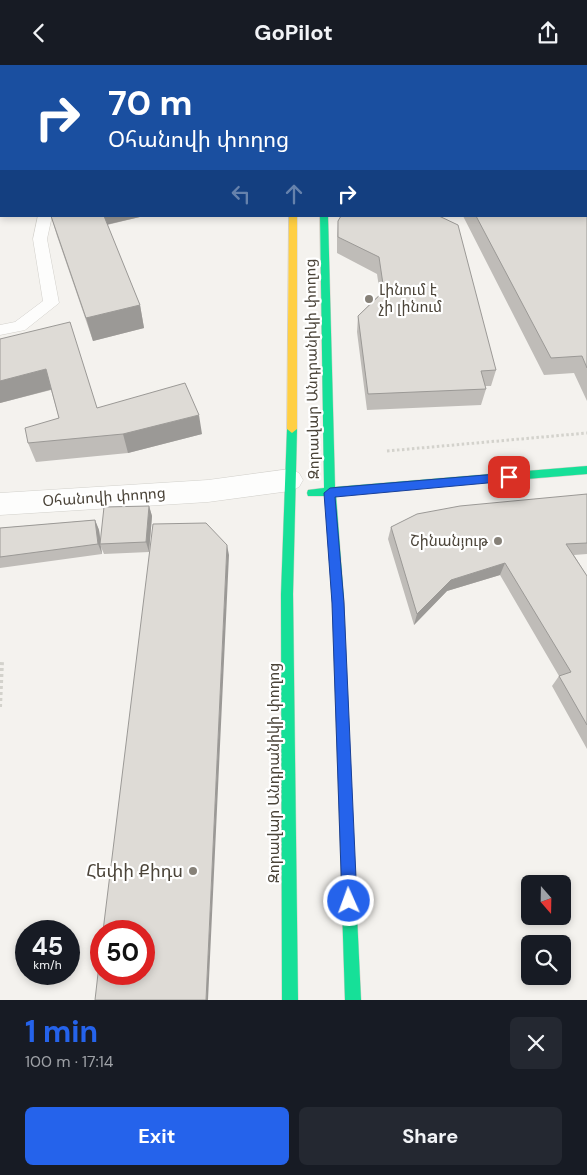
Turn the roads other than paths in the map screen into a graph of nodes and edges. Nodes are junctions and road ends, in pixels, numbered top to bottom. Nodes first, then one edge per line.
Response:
1 (45, 217) edge
2 (293, 217) edge
3 (324, 217) edge
4 (0, 330) edge
5 (587, 470) edge
6 (293, 484) junction
7 (330, 493) junction
8 (0, 504) edge
9 (290, 1000) edge
10 (353, 1000) edge

1 - 4 lane
2 - 6 main road, Զորավար Անդրանիկի փողոց
3 - 7 main road, Զորավար Անդրանիկի փողոց
5 - 7 main road, Օհանովի փողոց
6 - 7 main road, Օհանովի փողոց
6 - 8 street, Օհանովի փողոց
6 - 9 main road, Զորավար Անդրանիկի փողոց
7 - 10 main road, Զորավար Անդրանիկի փողոց

